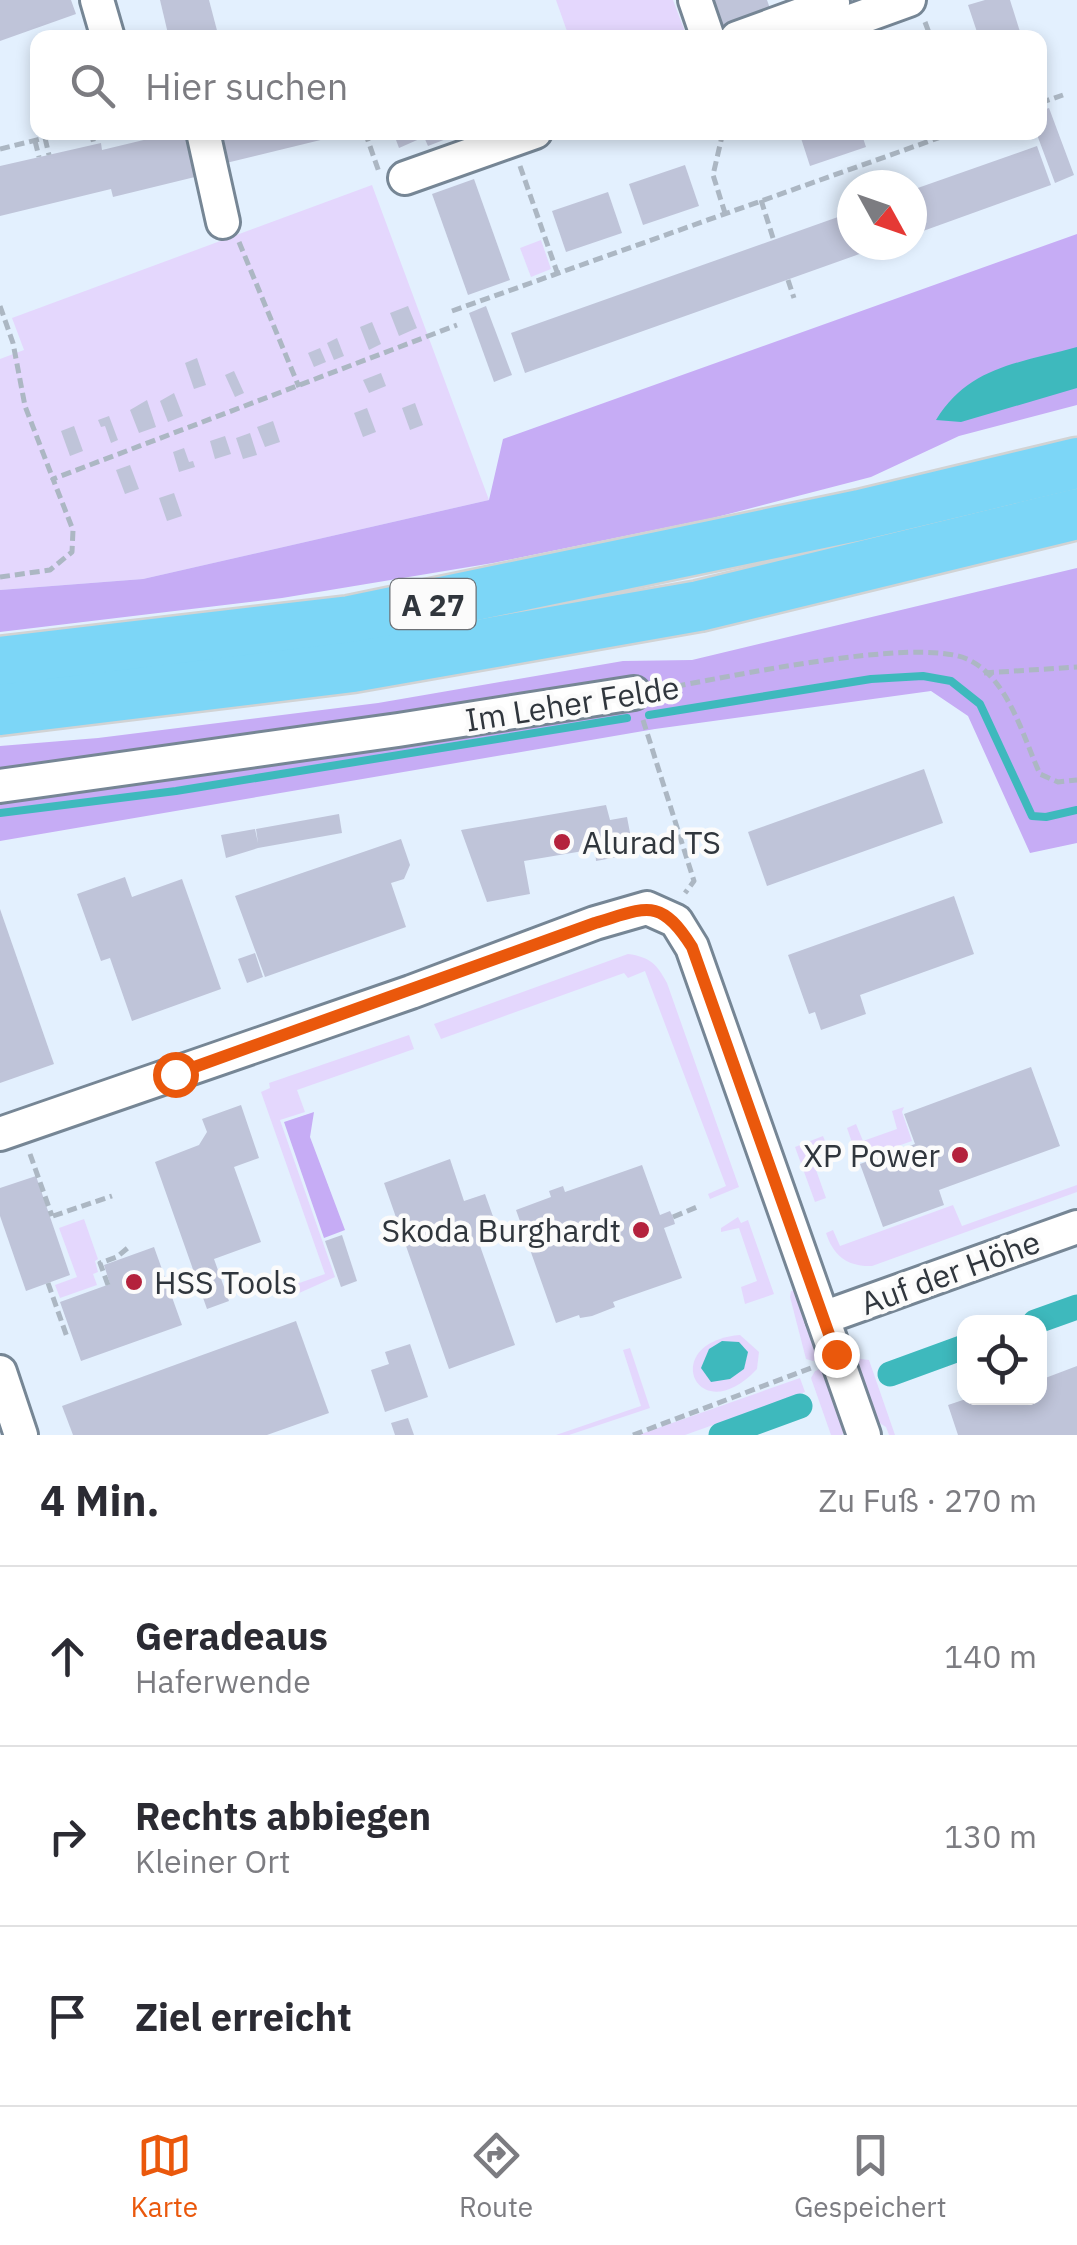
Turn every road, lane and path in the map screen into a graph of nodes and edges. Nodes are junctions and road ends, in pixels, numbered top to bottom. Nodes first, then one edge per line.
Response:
1 (97, 0) edge
2 (695, 0) edge
3 (842, 0) edge
4 (908, 0) edge
5 (106, 30) edge
6 (705, 30) edge
7 (760, 30) edge
8 (826, 30) edge
9 (1063, 94) dead end
10 (1047, 100) edge
11 (35, 140) joint
12 (45, 140) edge
13 (93, 140) edge
14 (205, 140) edge
15 (513, 140) edge
16 (525, 140) edge
17 (721, 140) edge
18 (932, 140) edge
19 (94, 144) dead end
20 (0, 149) edge
21 (49, 155) dead end
22 (39, 158) dead end
23 (406, 178) dead end
24 (761, 200) junction
25 (725, 213) junction
26 (223, 222) joint
27 (774, 238) dead end
28 (557, 272) junction
29 (788, 280) dead end
30 (794, 298) dead end
31 (0, 306) edge
32 (452, 311) dead end
33 (457, 325) dead end
34 (298, 387) junction
35 (1077, 463) edge
36 (53, 479) junction
37 (1077, 514) edge
38 (0, 577) edge
39 (0, 662) edge
40 (1077, 667) edge
41 (984, 672) junction
42 (634, 693) junction
43 (0, 710) edge
44 (1077, 780) edge
45 (0, 786) edge
46 (657, 912) junction
47 (0, 1134) edge
48 (30, 1154) dead end
49 (112, 1196) dead end
50 (697, 1208) dead end
51 (673, 1217) dead end
52 (1077, 1227) edge
53 (130, 1246) dead end
54 (48, 1283) dead end
55 (108, 1285) dead end
56 (823, 1318) junction
57 (68, 1338) dead end
58 (838, 1358) junction
59 (0, 1372) edge
60 (21, 1435) edge
61 (633, 1435) edge
62 (864, 1435) edge

1 - 5 street
2 - 6 street
3 - 7 street
4 - 8 street
9 - 10 path
11 - 20 path
11 - 22 path
12 - 21 path
13 - 19 path
14 - 26 street
15 - 23 street
16 - 28 path
17 - 25 path
18 - 24 path
24 - 25 path
24 - 27 path
25 - 28 path
26 - 34 path
28 - 32 path
29 - 30 path
31 - 36 path
33 - 34 path
34 - 36 path
35 - 39 highway, A 27
36 - 38 path
37 - 43 highway, A 27
40 - 41 path
41 - 42 path, Im Leher Felde
41 - 44 path
42 - 45 street, Im Leher Felde
42 - 46 path
46 - 47 street
46 - 56 street
48 - 49 path
50 - 51 path
52 - 56 street, Auf der Höhe
53 - 55 path
54 - 57 path
56 - 58 street
58 - 61 path
58 - 62 street
59 - 60 street

